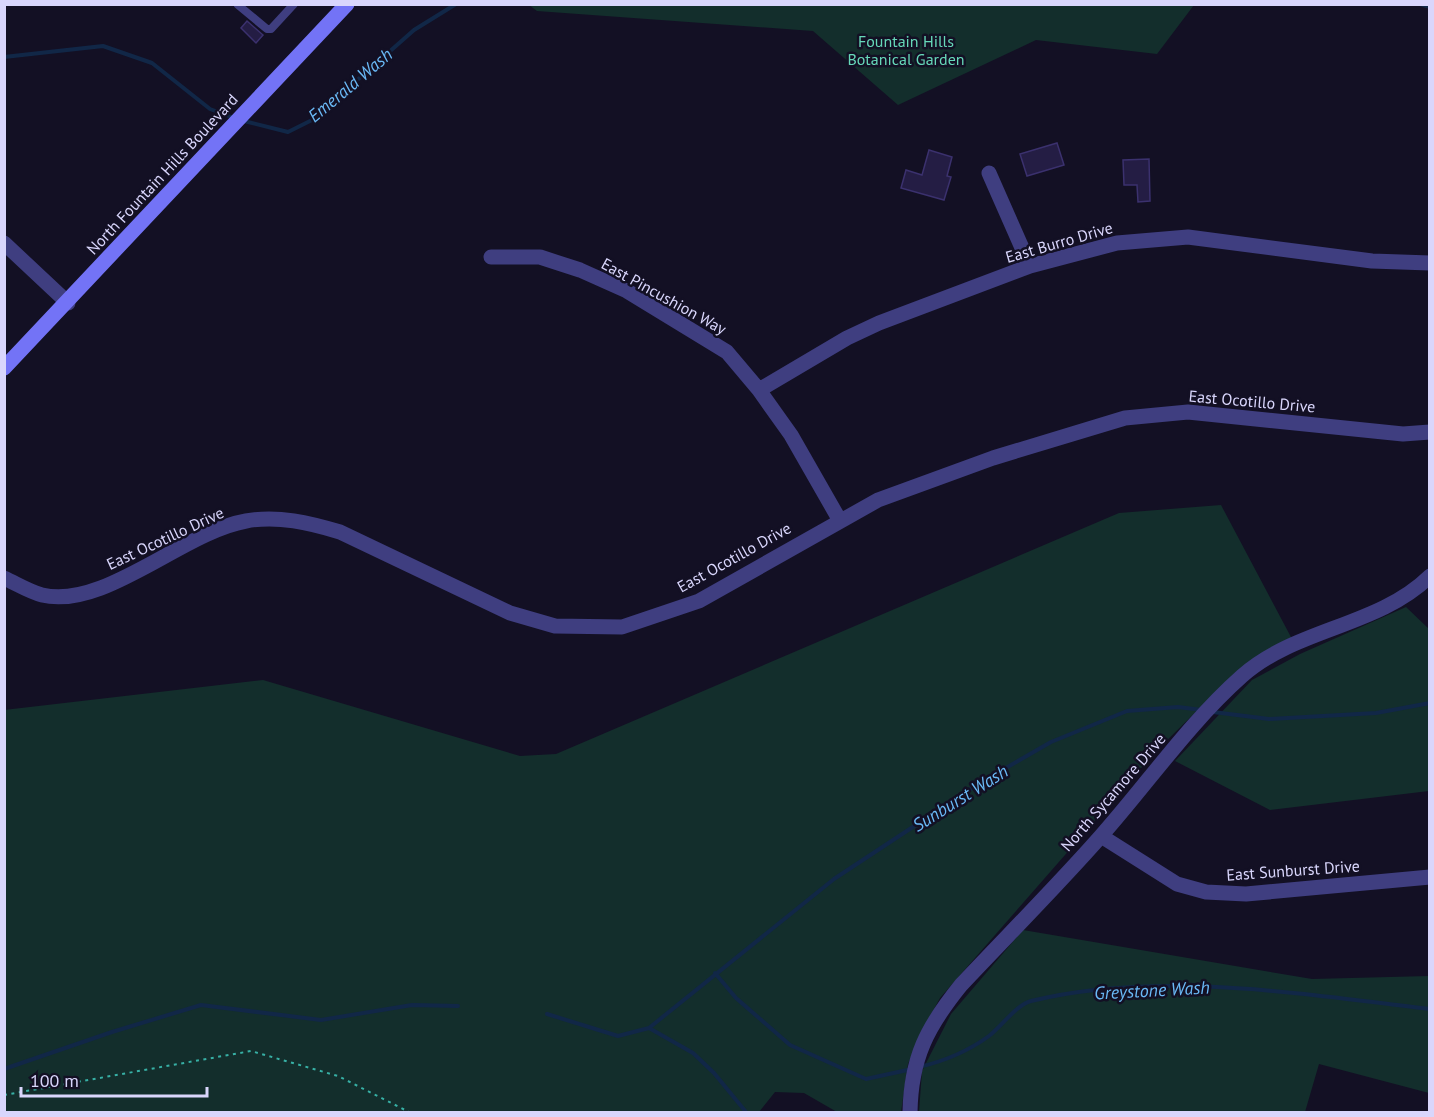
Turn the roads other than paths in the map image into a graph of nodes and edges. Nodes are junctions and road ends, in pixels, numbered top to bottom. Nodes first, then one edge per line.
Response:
1 (294, 4) edge
2 (347, 4) edge
3 (238, 5) edge
4 (989, 172) dead end
5 (4, 243) edge
6 (492, 257) dead end
7 (1430, 263) edge
8 (1030, 266) junction
9 (68, 303) junction
10 (4, 368) edge
11 (759, 390) junction
12 (1430, 432) edge
13 (839, 519) junction
14 (1430, 576) edge
15 (4, 578) edge
16 (1101, 836) junction
17 (1430, 877) edge
18 (910, 1113) edge

1 - 3 lane
2 - 9 main road, North Fountain Hills Boulevard
4 - 8 street
5 - 9 street
6 - 11 street, East Pincushion Way
7 - 8 street, East Burro Drive
8 - 11 street, East Burro Drive
9 - 10 main road, North Fountain Hills Boulevard
11 - 13 street, East Pincushion Way
12 - 13 street, East Ocotillo Drive
13 - 15 street, East Ocotillo Drive
14 - 16 street, North Sycamore Drive
16 - 17 street, East Sunburst Drive
16 - 18 street, North Sycamore Drive

